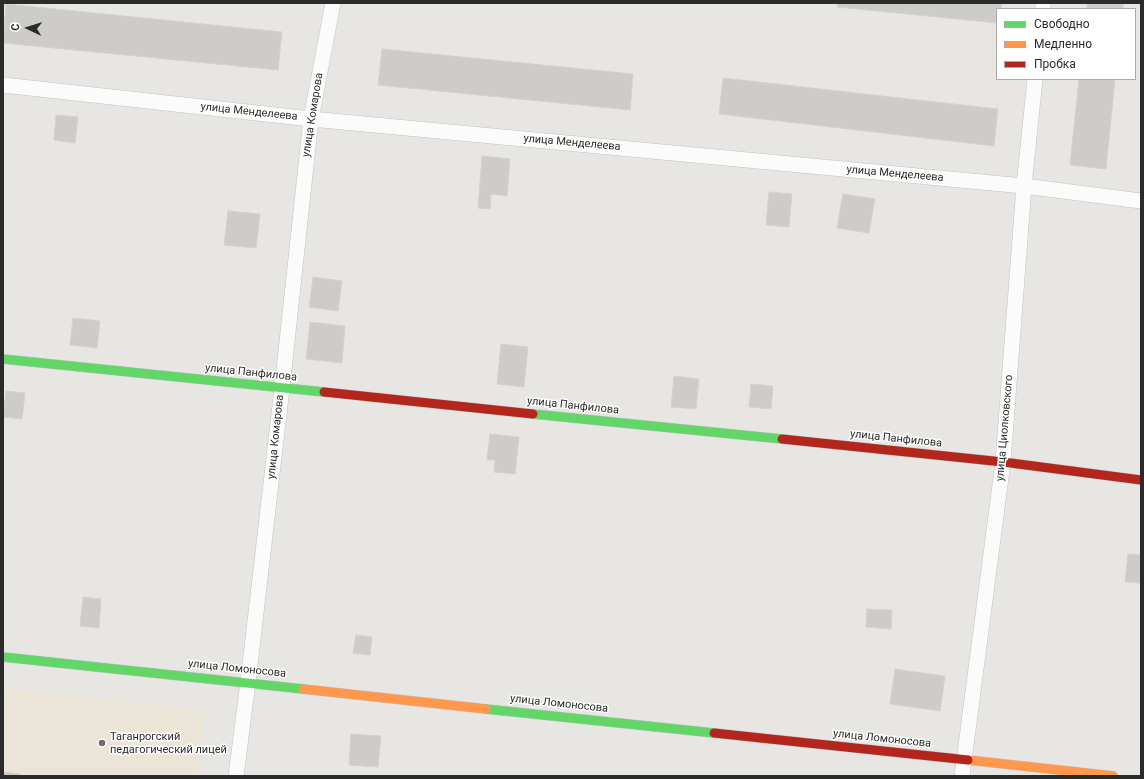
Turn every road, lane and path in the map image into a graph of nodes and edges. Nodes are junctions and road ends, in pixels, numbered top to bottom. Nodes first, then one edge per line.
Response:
1 (333, 3) edge
2 (1035, 80) edge
3 (3, 85) edge
4 (311, 119) junction
5 (1024, 186) junction
6 (1141, 201) edge
7 (3, 359) edge
8 (282, 388) junction
9 (1003, 462) junction
10 (1141, 480) edge
11 (3, 657) edge
12 (248, 682) junction
13 (964, 760) junction
14 (236, 776) edge
15 (962, 776) edge
16 (1113, 776) edge

1 - 4 street, улица Комарова
2 - 5 street, улица Циолковского
3 - 4 street, улица Менделеева
4 - 5 street, улица Менделеева
4 - 8 street, улица Комарова
5 - 6 street, улица Менделеева
5 - 9 street, улица Циолковского
7 - 8 street, улица Панфилова
8 - 9 street, улица Панфилова
8 - 12 street, улица Комарова
9 - 10 street, улица Панфилова
9 - 13 street, улица Циолковского
11 - 12 street, улица Ломоносова
12 - 13 street, улица Ломоносова
12 - 14 street, улица Комарова
13 - 15 street, улица Циолковского
13 - 16 street, улица Ломоносова

